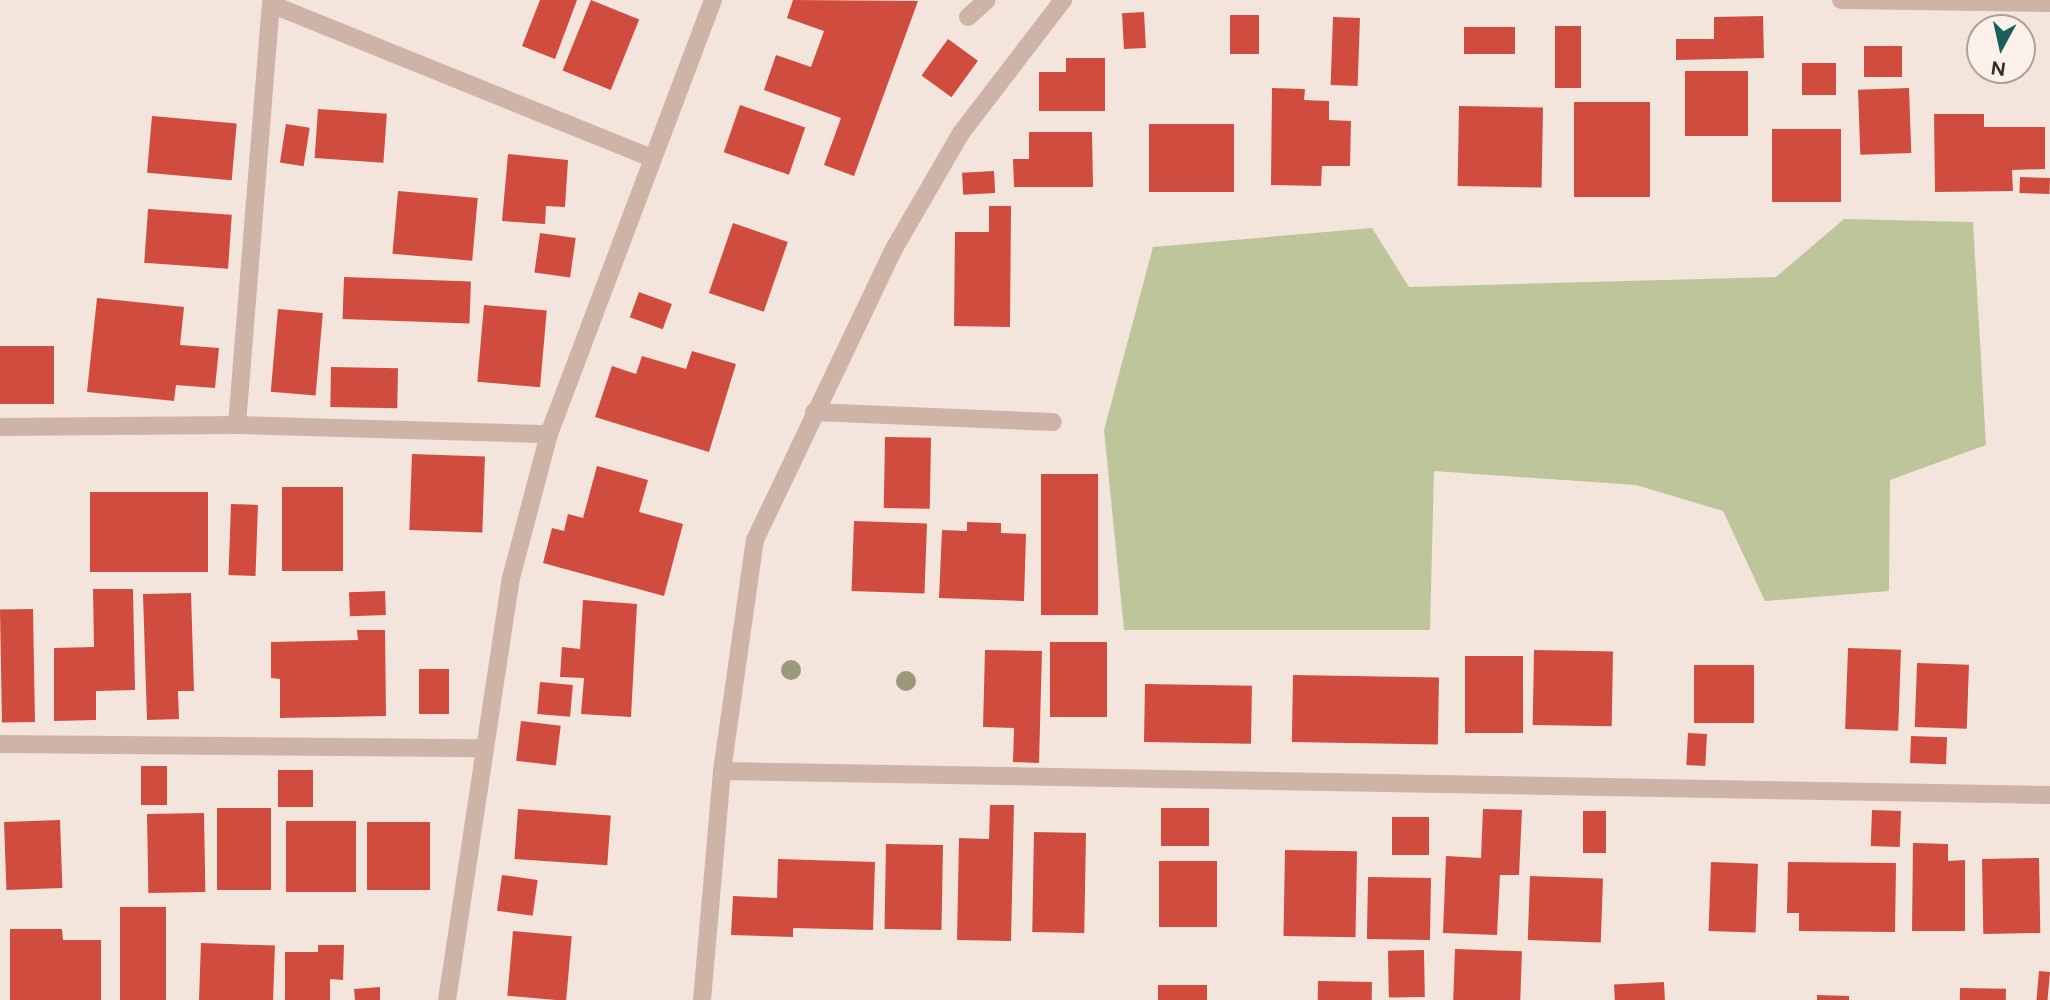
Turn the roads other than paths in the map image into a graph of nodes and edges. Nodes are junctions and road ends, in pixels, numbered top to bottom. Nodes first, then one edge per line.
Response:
1 (713, 0) edge
2 (987, 0) edge
3 (1063, 0) edge
4 (1841, 0) edge
5 (272, 2) edge
6 (2050, 3) edge
7 (968, 17) dead end
8 (649, 157) junction
9 (814, 412) junction
10 (1053, 422) dead end
11 (237, 425) junction
12 (0, 427) edge
13 (550, 434) junction
14 (0, 744) edge
15 (482, 748) junction
16 (722, 771) junction
17 (2050, 795) edge
18 (447, 1000) edge
19 (702, 1000) edge

1 - 8 street
2 - 7 street
3 - 9 street
4 - 6 street
5 - 8 street
5 - 11 street
8 - 13 street
9 - 10 street
9 - 16 street
11 - 12 street
11 - 13 street
13 - 15 street
14 - 15 street
15 - 18 street
16 - 17 street
16 - 19 street

